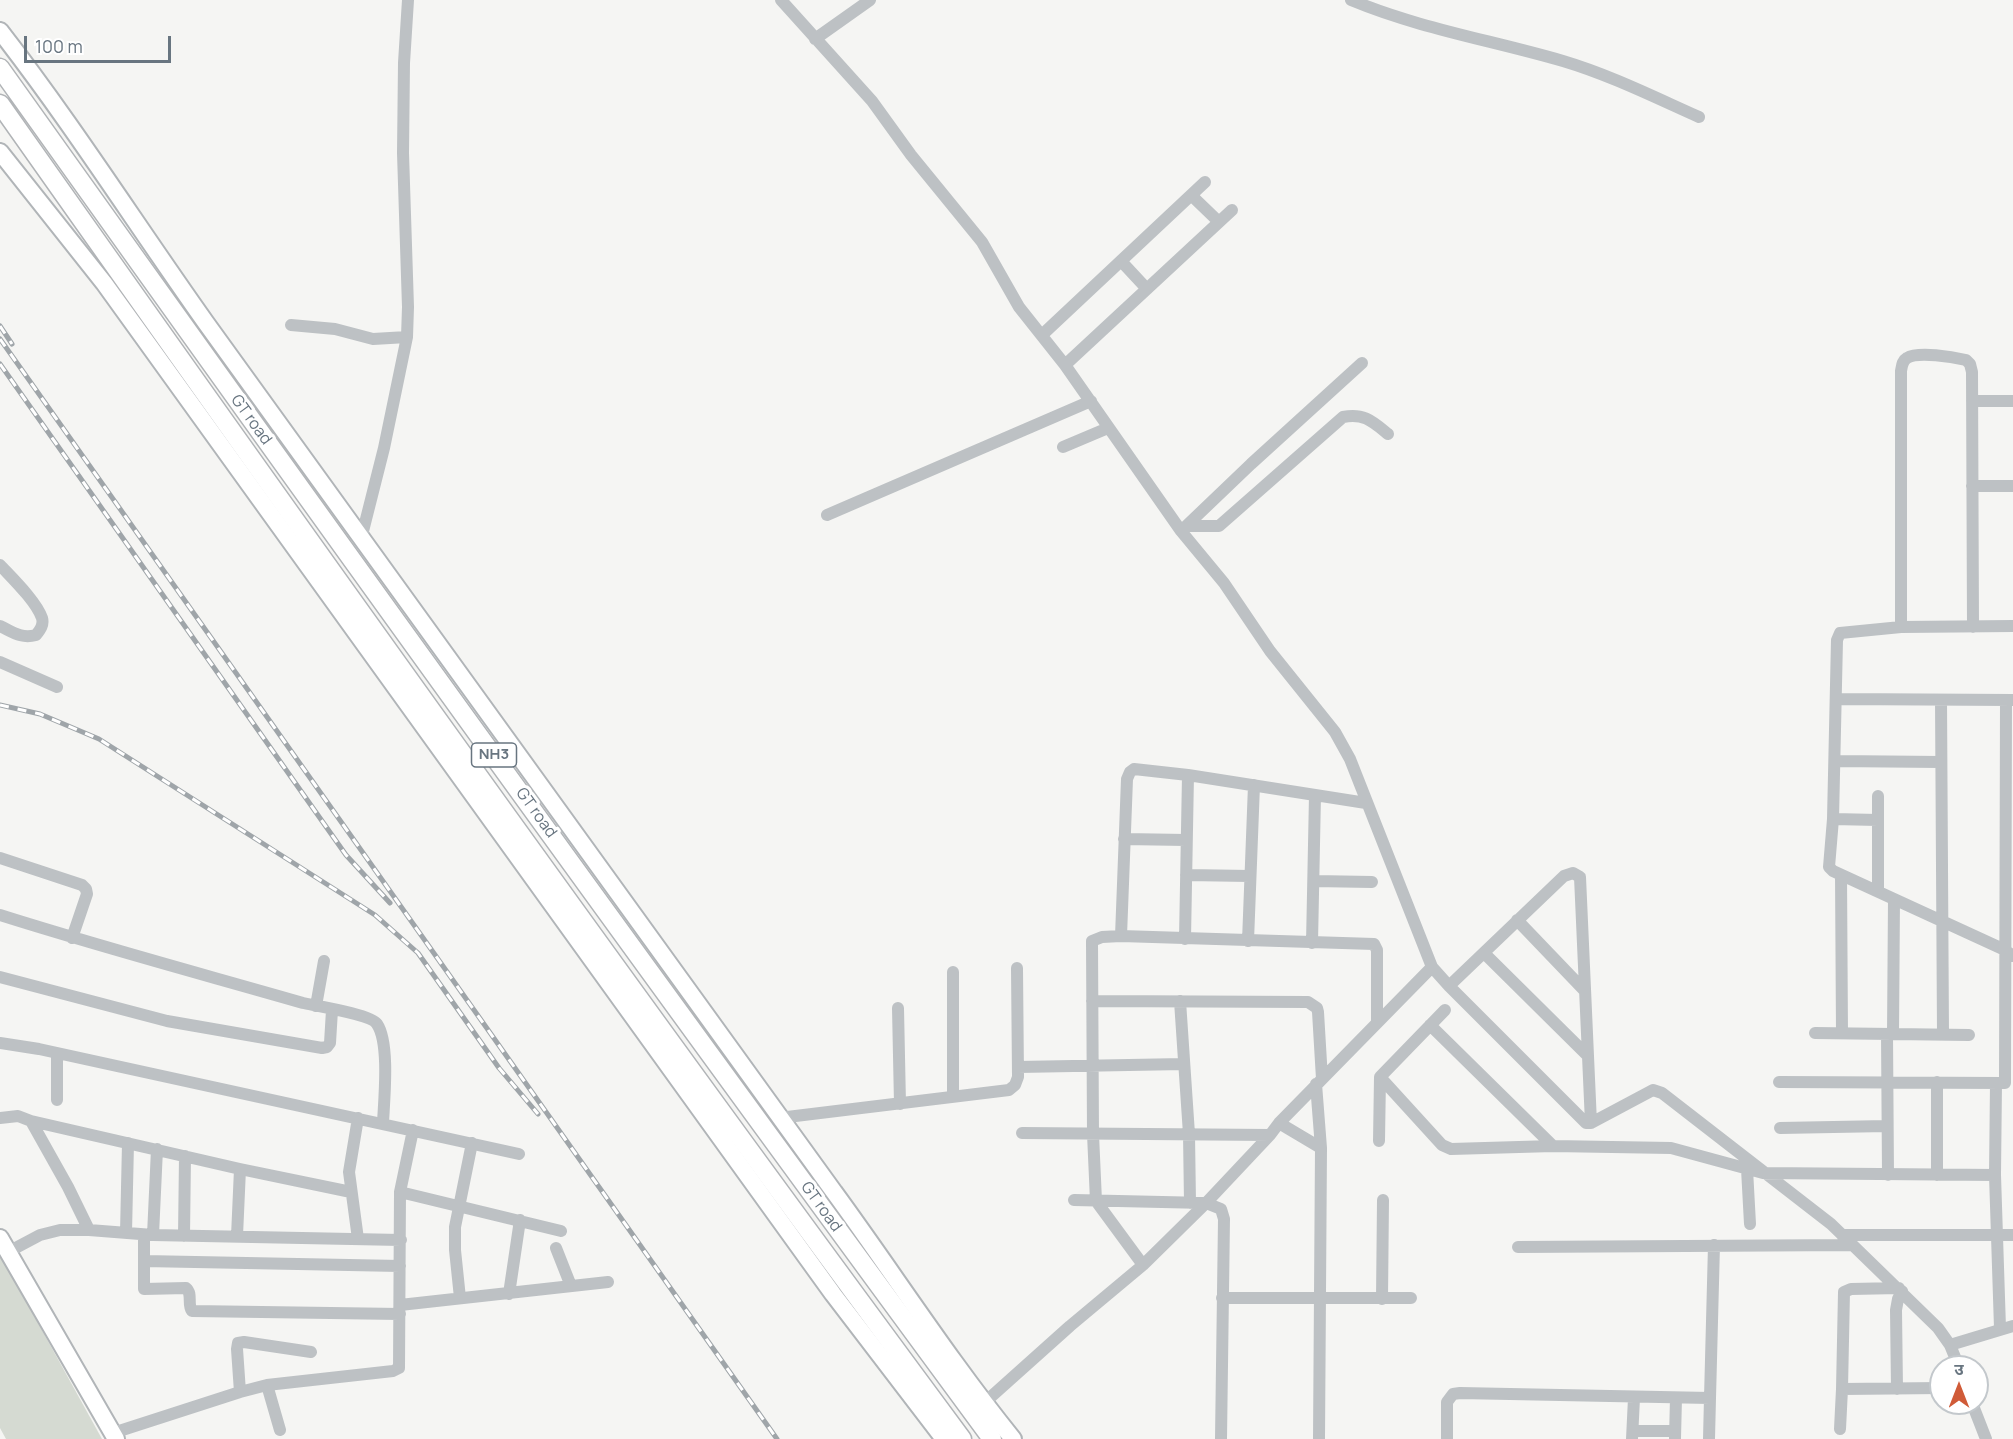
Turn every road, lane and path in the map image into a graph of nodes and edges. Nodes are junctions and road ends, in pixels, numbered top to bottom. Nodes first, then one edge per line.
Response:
1 (408, 0) edge
2 (781, 0) edge
3 (870, 0) edge
4 (1351, 0) edge
5 (0, 31) edge
6 (815, 39) junction
7 (0, 68) edge
8 (0, 104) edge
9 (1699, 117) dead end
10 (0, 153) edge
11 (1205, 182) dead end
12 (1191, 195) junction
13 (1232, 210) dead end
14 (1219, 222) junction
15 (1121, 261) junction
16 (1146, 289) junction
17 (291, 325) dead end
18 (1043, 334) junction
19 (407, 337) junction
20 (1362, 363) dead end
21 (1065, 364) junction
22 (1091, 401) junction
23 (1972, 401) junction
24 (2013, 401) edge
25 (1108, 428) junction
26 (1388, 434) dead end
27 (1063, 447) dead end
28 (1972, 486) junction
29 (2013, 486) edge
30 (826, 515) dead end
31 (1184, 528) junction
32 (361, 539) junction
33 (0, 565) edge
34 (0, 626) edge
35 (2013, 626) edge
36 (1901, 627) junction
37 (1973, 627) junction
38 (0, 662) edge
39 (57, 687) dead end
40 (1836, 699) junction
41 (1941, 700) junction
42 (2010, 700) edge
43 (1835, 761) junction
44 (1940, 762) junction
45 (1188, 775) junction
46 (1254, 785) junction
47 (1315, 795) junction
48 (1878, 796) dead end
49 (1366, 803) junction
50 (1833, 819) junction
51 (1878, 820) junction
52 (2010, 821) edge
53 (1124, 839) junction
54 (1186, 840) junction
55 (0, 858) edge
56 (1186, 875) junction
57 (1841, 875) junction
58 (1250, 876) junction
59 (1314, 881) junction
60 (1372, 882) dead end
61 (1878, 891) junction
62 (1894, 899) junction
63 (0, 915) edge
64 (1517, 920) junction
65 (1942, 920) junction
66 (1121, 936) junction
67 (72, 938) junction
68 (1185, 939) junction
69 (1248, 941) junction
70 (1312, 943) junction
71 (1484, 953) junction
72 (2009, 953) edge
73 (324, 961) dead end
74 (1432, 966) junction
75 (1017, 968) dead end
76 (953, 972) dead end
77 (0, 977) edge
78 (1449, 986) junction
79 (1585, 991) junction
80 (1092, 1001) junction
81 (1180, 1001) junction
82 (316, 1006) junction
83 (898, 1008) dead end
84 (332, 1010) junction
85 (1445, 1010) dead end
86 (1377, 1023) junction
87 (1430, 1025) junction
88 (1815, 1032) dead end
89 (1842, 1033) junction
90 (1890, 1034) junction
91 (1943, 1034) junction
92 (1969, 1035) dead end
93 (0, 1043) edge
94 (57, 1053) junction
95 (1588, 1056) junction
96 (1184, 1064) junction
97 (1092, 1066) junction
98 (1018, 1067) junction
99 (1380, 1077) junction
100 (1887, 1081) junction
101 (1319, 1082) junction
102 (1779, 1082) dead end
103 (1937, 1082) junction
104 (2005, 1083) edge
105 (953, 1097) junction
106 (57, 1100) dead end
107 (900, 1104) junction
108 (358, 1118) junction
109 (779, 1118) junction
110 (0, 1119) edge
111 (31, 1121) junction
112 (383, 1123) junction
113 (1279, 1123) junction
114 (1591, 1123) junction
115 (1887, 1126) junction
116 (1780, 1128) dead end
117 (413, 1130) junction
118 (1022, 1133) dead end
119 (1093, 1134) junction
120 (1189, 1134) junction
121 (1270, 1135) junction
122 (1379, 1141) dead end
123 (128, 1143) junction
124 (472, 1143) junction
125 (1553, 1146) junction
126 (1321, 1148) junction
127 (157, 1149) junction
128 (519, 1154) dead end
129 (185, 1156) junction
130 (240, 1169) junction
131 (1747, 1169) junction
132 (1763, 1173) junction
133 (1888, 1175) junction
134 (1937, 1175) junction
135 (1995, 1175) junction
136 (351, 1192) junction
137 (400, 1192) junction
138 (1074, 1200) dead end
139 (1383, 1200) dead end
140 (1096, 1201) junction
141 (1190, 1203) junction
142 (1206, 1203) junction
143 (458, 1205) junction
144 (520, 1220) junction
145 (1750, 1224) dead end
146 (89, 1230) junction
147 (561, 1231) dead end
148 (126, 1233) junction
149 (149, 1235) junction
150 (1842, 1235) junction
151 (1996, 1235) junction
152 (2013, 1235) edge
153 (184, 1236) junction
154 (237, 1236) junction
155 (358, 1239) junction
156 (400, 1240) junction
157 (4, 1245) edge
158 (1714, 1245) junction
159 (1852, 1245) junction
160 (1518, 1247) dead end
161 (556, 1248) dead end
162 (144, 1261) junction
163 (400, 1266) junction
164 (1143, 1266) junction
165 (608, 1282) dead end
166 (571, 1286) junction
167 (1900, 1290) junction
168 (509, 1294) junction
169 (460, 1298) junction
170 (1222, 1298) junction
171 (1411, 1298) dead end
172 (1319, 1299) junction
173 (1382, 1299) junction
174 (400, 1309) junction
175 (2013, 1326) edge
176 (2000, 1328) junction
177 (1950, 1345) junction
178 (311, 1352) dead end
179 (1954, 1355) edge
180 (267, 1385) junction
181 (1929, 1388) edge
182 (1842, 1389) junction
183 (1897, 1389) junction
184 (240, 1392) junction
185 (1634, 1398) junction
186 (1676, 1398) junction
187 (1710, 1398) junction
188 (984, 1403) junction
189 (1977, 1415) edge
190 (1840, 1429) dead end
191 (280, 1430) dead end
192 (1633, 1435) edge
193 (1675, 1435) edge
194 (114, 1436) edge
195 (944, 1439) edge
196 (962, 1439) edge
197 (992, 1439) edge
198 (1013, 1439) edge
199 (1221, 1439) edge
200 (1319, 1439) edge
201 (1447, 1439) edge
202 (1709, 1439) edge
203 (1986, 1439) edge

1 - 19 street
2 - 6 street
3 - 6 street
4 - 9 street
5 - 32 main road
6 - 18 street
7 - 197 highway, GT road / NH3
8 - 196 highway, GT road / NH3
10 - 195 main road
11 - 12 street
12 - 14 street
12 - 15 street
13 - 14 street
14 - 16 street
15 - 16 street
15 - 18 street
16 - 21 street
17 - 19 street
18 - 21 street
19 - 32 street
20 - 31 street
21 - 22 street
22 - 25 street
22 - 30 street
23 - 24 street
23 - 28 street
23 - 36 street
25 - 27 street
25 - 31 street
26 - 31 street
28 - 29 street
28 - 37 street
31 - 49 street
32 - 109 main road
33 - 34 street
35 - 37 street
36 - 37 street
36 - 40 street
38 - 39 street
40 - 41 street
40 - 43 street
41 - 42 street
41 - 44 street
42 - 52 street
43 - 44 street
43 - 50 street
44 - 65 street
45 - 46 street
45 - 53 street
45 - 54 street
46 - 47 street
46 - 58 street
47 - 49 street
47 - 59 street
48 - 51 street
49 - 74 street
50 - 51 street
50 - 57 street
51 - 61 street
52 - 72 street
53 - 54 street
53 - 66 street
54 - 56 street
55 - 67 street
56 - 58 street
56 - 68 street
57 - 61 street
57 - 89 street
58 - 69 street
59 - 60 street
59 - 70 street
61 - 62 street
62 - 65 street
62 - 90 street
63 - 67 street
64 - 71 street
64 - 79 street
64 - 79 street
65 - 72 street
65 - 91 street
66 - 68 street
66 - 80 street
67 - 82 street
68 - 69 street
69 - 70 street
70 - 86 street
71 - 78 street
71 - 95 street
72 - 104 street
73 - 82 street
74 - 78 street
74 - 86 street
75 - 98 street
76 - 105 street
77 - 84 street
78 - 114 street
79 - 95 street
80 - 81 street
80 - 97 street
81 - 96 street
81 - 101 street
82 - 84 street
83 - 107 street
84 - 112 street
85 - 87 street
86 - 101 street
87 - 99 street
87 - 125 street
88 - 89 street
89 - 90 street
90 - 91 street
90 - 100 street
91 - 92 street
93 - 94 street
94 - 106 street
94 - 108 street
95 - 114 street
96 - 97 street
96 - 120 street
97 - 98 street
97 - 119 street
98 - 105 street
99 - 122 street
99 - 125 street
100 - 102 street
100 - 103 street
100 - 115 street
101 - 113 street
101 - 126 street
103 - 104 street
103 - 134 street
104 - 135 street
105 - 107 street
107 - 109 street
108 - 112 street
108 - 136 street
109 - 188 main road
110 - 111 street
111 - 123 street
111 - 146 street
112 - 117 street
113 - 121 street
113 - 126 street
114 - 132 street
115 - 116 street
115 - 133 street
117 - 124 street
117 - 137 street
118 - 119 street
119 - 120 street
119 - 140 street
120 - 121 street
120 - 141 street
121 - 142 street
123 - 127 street
123 - 148 street
124 - 128 street
124 - 143 street
125 - 131 street
126 - 172 street
127 - 129 street
127 - 149 street
129 - 130 street
129 - 153 street
130 - 136 street
130 - 154 street
131 - 132 street
131 - 145 street
132 - 133 street
132 - 150 street
133 - 134 street
134 - 135 street
135 - 151 street
136 - 155 street
137 - 143 street
137 - 156 street
138 - 140 street
139 - 173 street
140 - 141 street
140 - 164 street
141 - 142 street
142 - 164 street
142 - 170 street
143 - 144 street
143 - 169 street
144 - 147 street
144 - 168 street
146 - 148 street
146 - 157 street
148 - 149 street
149 - 153 street
149 - 162 street
150 - 151 street
150 - 159 street
151 - 152 street
151 - 176 street
153 - 154 street
154 - 155 street
155 - 156 street
156 - 163 street
157 - 194 main road
158 - 159 street
158 - 160 street
158 - 187 street
159 - 167 street
161 - 166 street
162 - 163 street
162 - 174 street
163 - 174 street
164 - 188 street
165 - 166 street
166 - 168 street
167 - 177 street
167 - 182 street
167 - 183 street
168 - 169 street
169 - 174 street
170 - 172 street
170 - 199 street
171 - 173 street
172 - 173 street
172 - 200 street
174 - 180 street
175 - 176 street
176 - 177 street
177 - 179 street
178 - 184 street
180 - 184 street
180 - 191 street
181 - 183 street
182 - 183 street
182 - 190 street
184 - 194 street
185 - 186 street
185 - 192 street
185 - 201 street
186 - 187 street
186 - 193 street
187 - 202 street
188 - 198 main road
189 - 203 street
192 - 193 street

